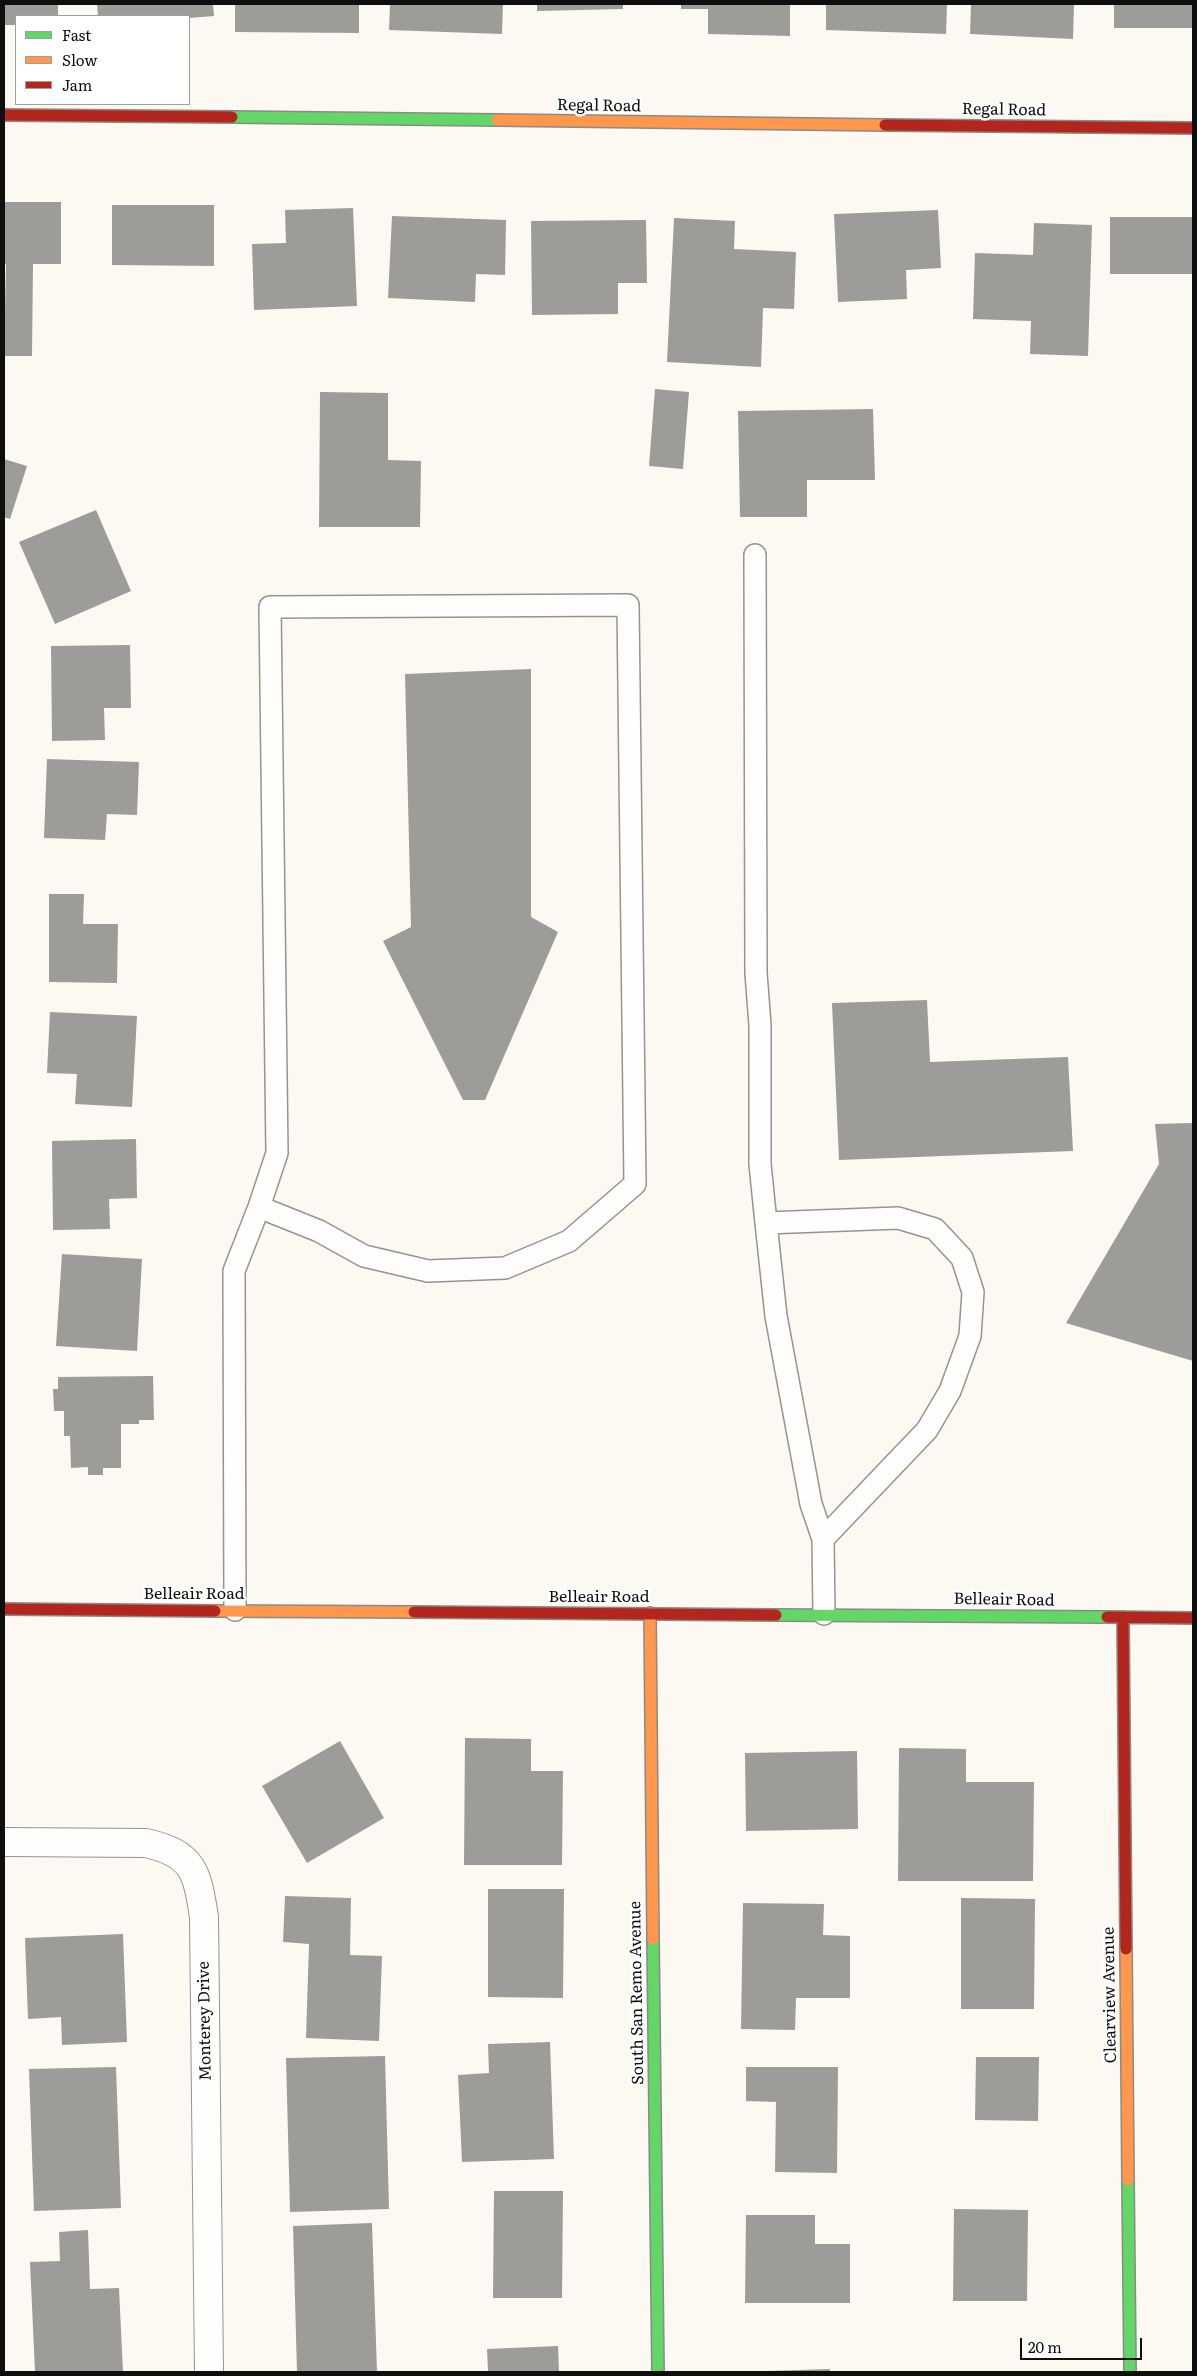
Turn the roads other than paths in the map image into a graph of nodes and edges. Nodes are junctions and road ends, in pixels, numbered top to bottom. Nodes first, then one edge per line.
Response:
1 (4, 115) edge
2 (1193, 128) edge
3 (755, 555) dead end
4 (259, 1207) junction
5 (766, 1223) junction
6 (823, 1540) junction
7 (4, 1609) edge
8 (235, 1610) junction
9 (650, 1613) junction
10 (824, 1614) junction
11 (1123, 1617) junction
12 (1193, 1618) edge
13 (4, 1842) edge
14 (210, 2372) edge
15 (658, 2372) edge
16 (1130, 2372) edge

1 - 2 street, Regal Road
3 - 5 lane
4 - 4 lane
4 - 8 lane
5 - 6 lane
5 - 6 lane
6 - 10 lane
7 - 8 street, Belleair Road
8 - 9 street, Belleair Road
9 - 10 street, Belleair Road
9 - 15 street, South San Remo Avenue
10 - 11 street, Belleair Road
11 - 12 street, Belleair Road
11 - 16 street, Clearview Avenue
13 - 14 street, Monterey Drive

